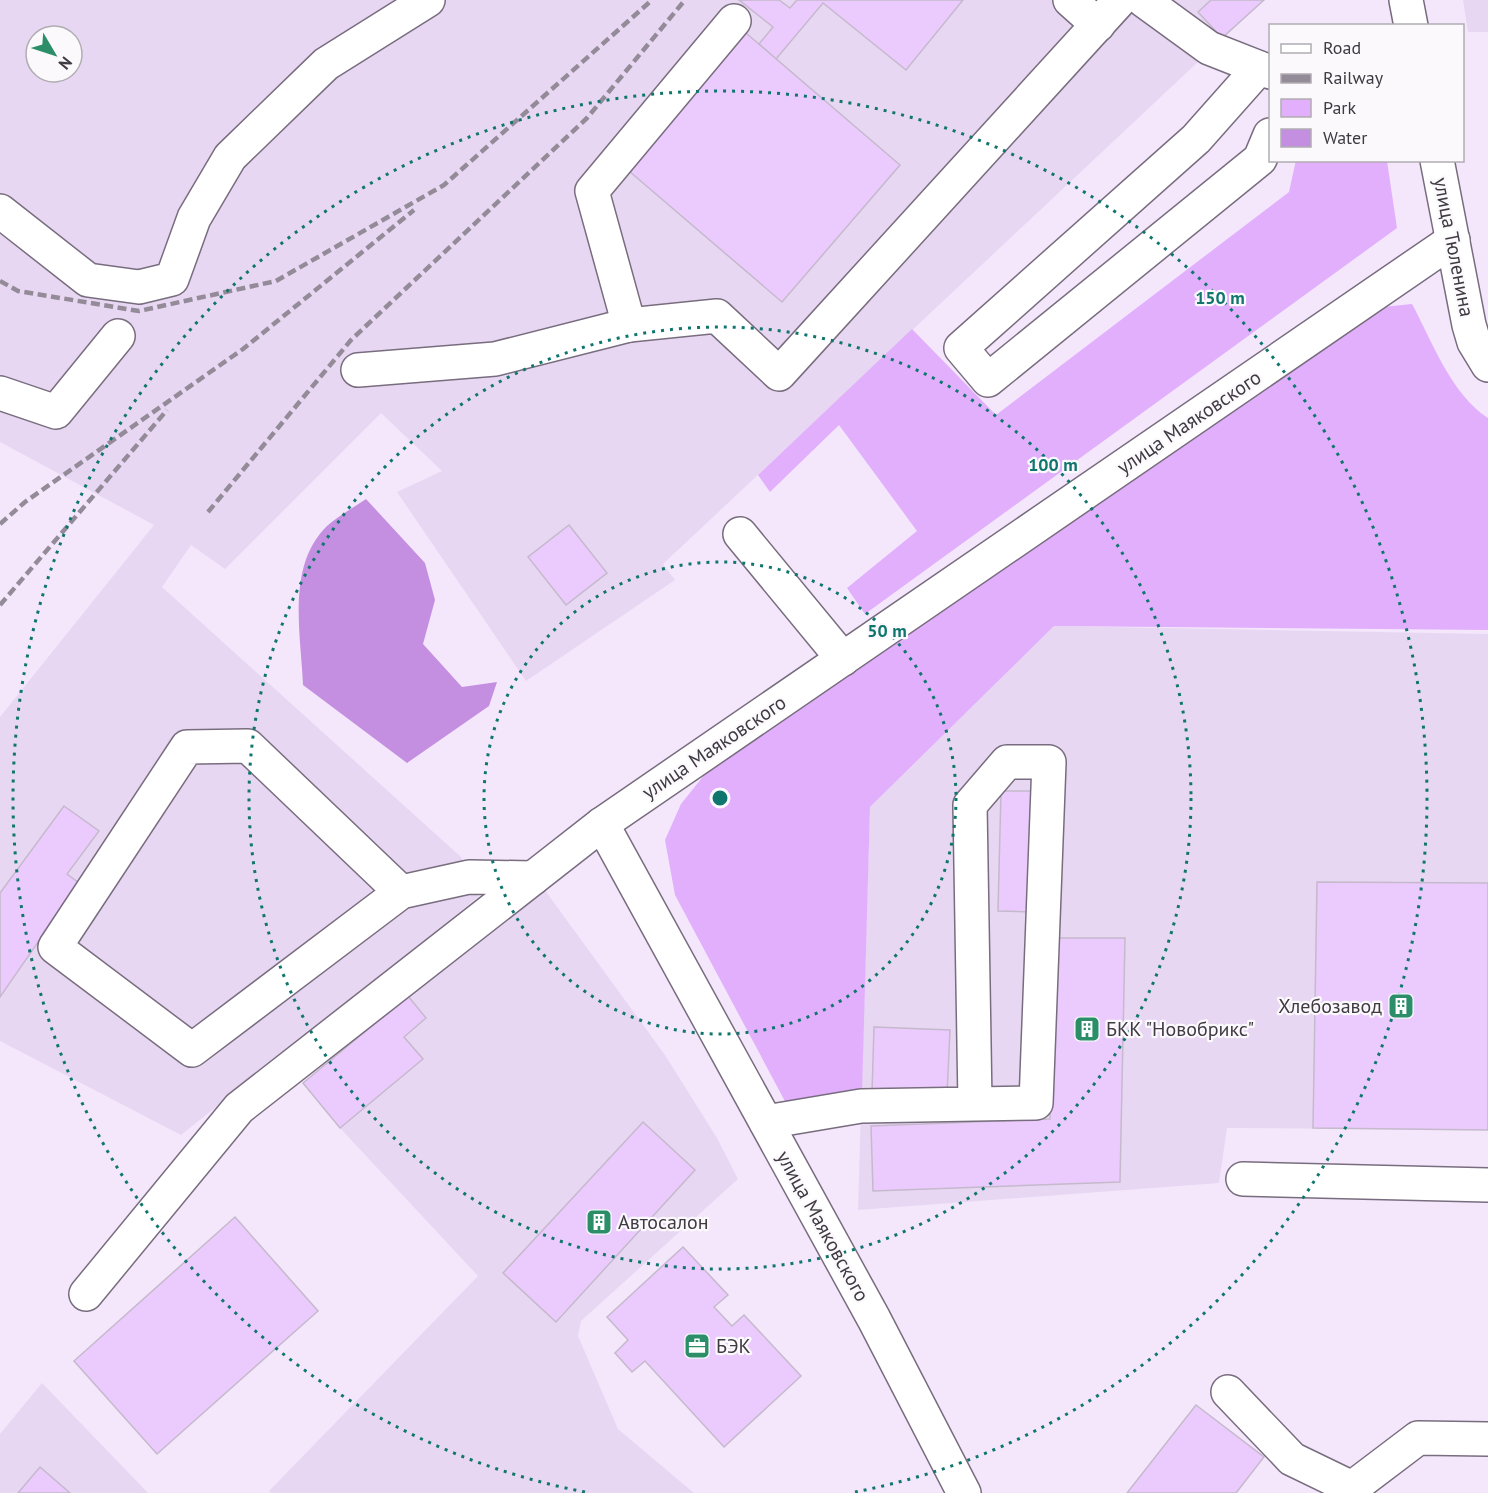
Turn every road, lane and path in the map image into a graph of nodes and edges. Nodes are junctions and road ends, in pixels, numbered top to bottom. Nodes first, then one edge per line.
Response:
1 (428, 0) edge
2 (1070, 0) edge
3 (1120, 0) edge
4 (1143, 0) edge
5 (1406, 0) edge
6 (734, 21) dead end
7 (1098, 24) junction
8 (1411, 24) edge
9 (1265, 70) edge
10 (1269, 137) edge
11 (1437, 162) edge
12 (0, 211) edge
13 (1453, 240) junction
14 (629, 325) junction
15 (118, 336) dead end
16 (1488, 365) edge
17 (358, 370) dead end
18 (0, 393) edge
19 (740, 534) dead end
20 (843, 659) junction
21 (602, 824) junction
22 (533, 878) junction
23 (401, 892) junction
24 (975, 1103) junction
25 (766, 1122) junction
26 (1243, 1179) dead end
27 (1488, 1185) edge
28 (86, 1294) dead end
29 (1228, 1392) dead end
30 (1488, 1439) edge
31 (1353, 1490) edge
32 (964, 1493) edge

1 - 12 street
2 - 7 street
3 - 7 street
4 - 9 street
5 - 8 street
6 - 14 street
7 - 14 street
9 - 10 street
11 - 13 street, улица Тюленина
13 - 16 street, улица Тюленина
13 - 20 street, улица Маяковского
14 - 17 street
15 - 18 street
19 - 20 street
20 - 21 street, улица Маяковского
21 - 22 street
21 - 25 street, улица Маяковского
22 - 23 street
22 - 28 street
23 - 23 street
24 - 24 street
24 - 25 street
25 - 32 street, улица Маяковского
26 - 27 street
29 - 31 street
30 - 31 street

